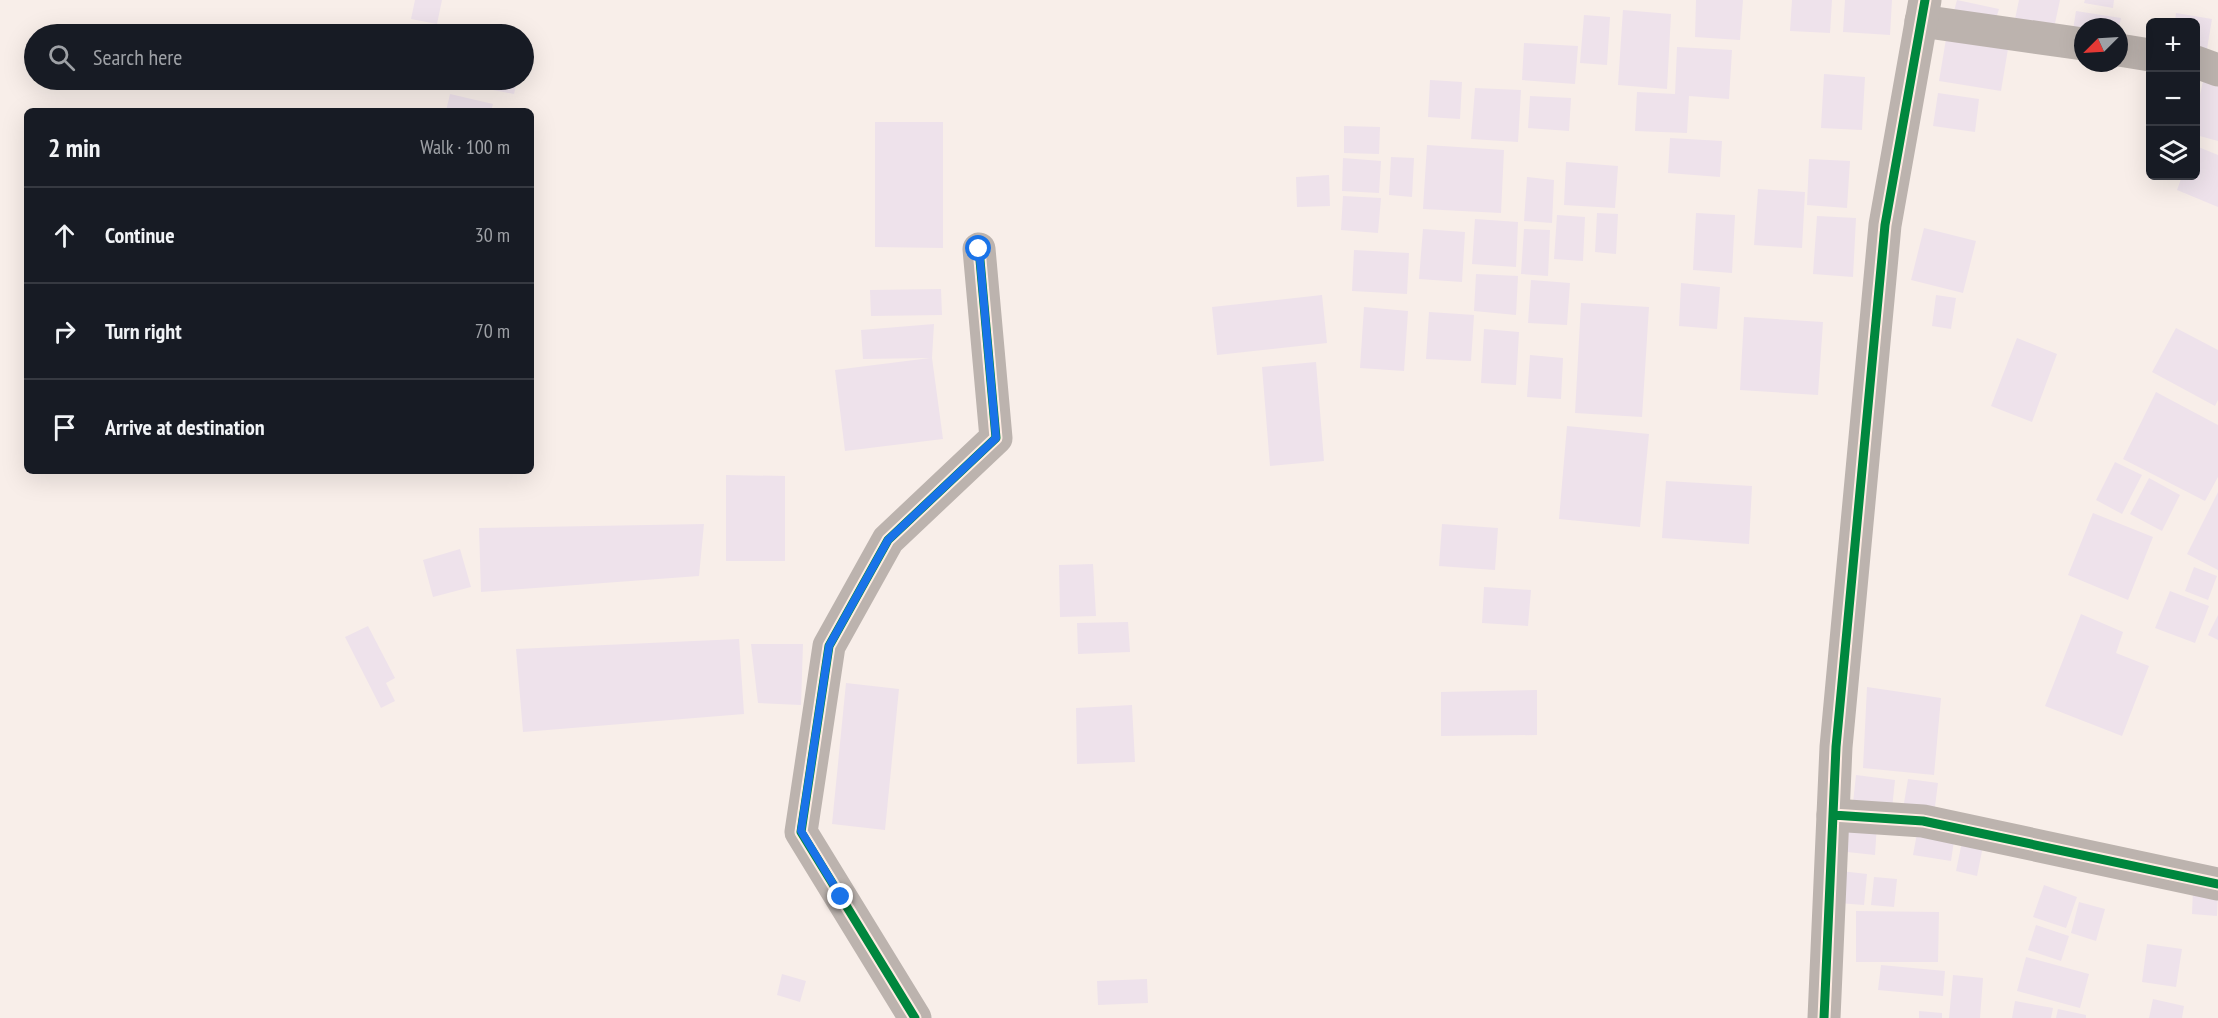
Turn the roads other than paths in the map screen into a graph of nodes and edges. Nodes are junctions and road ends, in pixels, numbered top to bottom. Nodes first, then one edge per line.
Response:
1 (1923, 10) edge
2 (2074, 42) edge
3 (2128, 51) edge
4 (2146, 54) edge
5 (2200, 63) edge
6 (2218, 70) edge
7 (979, 249) dead end
8 (1833, 815) junction
9 (2218, 884) edge
10 (915, 1018) edge
11 (1824, 1018) edge

1 - 2 street
1 - 8 street
3 - 4 street
5 - 6 street
7 - 10 street
8 - 9 street
8 - 11 street

